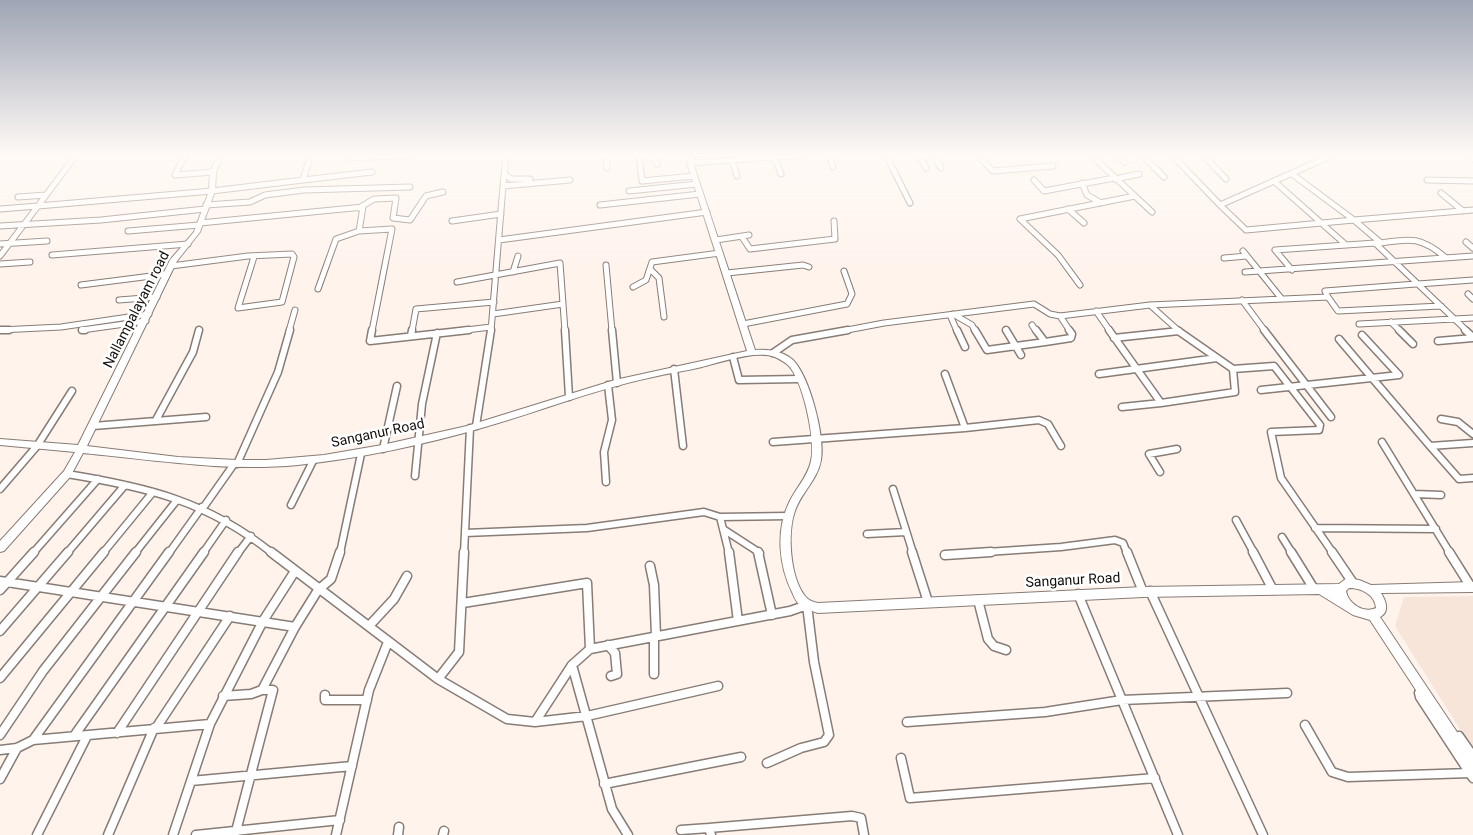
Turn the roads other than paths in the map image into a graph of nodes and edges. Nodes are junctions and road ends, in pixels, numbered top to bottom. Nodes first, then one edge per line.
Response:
1 (178, 194) edge
2 (211, 194) edge
3 (273, 194) edge
4 (431, 194) edge
5 (502, 194) edge
6 (700, 194) joint
7 (905, 194) edge
8 (1088, 194) edge
9 (1133, 194) edge
10 (1209, 194) edge
11 (1246, 194) edge
12 (1288, 194) edge
13 (1319, 194) edge
14 (1442, 194) edge
15 (46, 195) joint
16 (1135, 196) junction
17 (18, 197) dead end
18 (910, 203) dead end
19 (1101, 203) junction
20 (600, 205) dead end
21 (1220, 205) junction
22 (38, 206) junction
23 (206, 207) junction
24 (359, 208) junction
25 (0, 209) edge
26 (1068, 209) junction
27 (1473, 210) edge
28 (1463, 211) junction
29 (707, 212) junction
30 (1152, 212) dead end
31 (501, 214) junction
32 (1354, 220) junction
33 (452, 221) dead end
34 (834, 221) dead end
35 (1084, 223) dead end
36 (1321, 223) junction
37 (24, 224) junction
38 (200, 224) junction
39 (0, 226) edge
40 (128, 231) dead end
41 (359, 231) junction
42 (749, 235) dead end
43 (742, 237) junction
44 (498, 240) junction
45 (716, 240) junction
46 (47, 241) dead end
47 (1466, 242) dead end
48 (1378, 243) junction
49 (0, 244) edge
50 (9, 244) junction
51 (188, 244) junction
52 (1345, 244) junction
53 (1473, 248) edge
54 (720, 253) junction
55 (52, 255) dead end
56 (0, 256) edge
57 (518, 256) dead end
58 (1473, 256) edge
59 (254, 257) junction
60 (1224, 258) dead end
61 (1446, 258) junction
62 (30, 262) dead end
63 (1394, 262) junction
64 (0, 264) edge
65 (606, 265) dead end
66 (171, 266) junction
67 (809, 268) dead end
68 (650, 269) junction
69 (1292, 270) junction
70 (844, 271) dead end
71 (1259, 271) junction
72 (513, 272) junction
73 (1245, 272) dead end
74 (726, 273) junction
75 (167, 274) junction
76 (496, 276) junction
77 (1473, 280) edge
78 (457, 282) dead end
79 (1417, 284) junction
80 (81, 285) dead end
81 (1080, 285) dead end
82 (633, 287) dead end
83 (318, 289) dead end
84 (1468, 294) dead end
85 (157, 297) junction
86 (1328, 297) junction
87 (1281, 298) junction
88 (1473, 299) edge
89 (119, 300) dead end
90 (1242, 300) junction
91 (494, 302) junction
92 (563, 304) junction
93 (1150, 305) junction
94 (1441, 306) junction
95 (295, 310) dead end
96 (1096, 311) junction
97 (493, 314) junction
98 (952, 315) junction
99 (1060, 316) junction
100 (148, 317) junction
101 (664, 317) dead end
102 (1473, 318) edge
103 (1456, 320) junction
104 (1391, 322) junction
105 (742, 324) junction
106 (1359, 324) dead end
107 (1032, 325) dead end
108 (491, 327) junction
109 (0, 330) edge
110 (82, 330) dead end
111 (199, 330) dead end
112 (1006, 330) dead end
113 (1179, 331) junction
114 (437, 333) junction
115 (1362, 335) dead end
116 (411, 336) junction
117 (1473, 337) edge
118 (1114, 338) junction
119 (1339, 339) dead end
120 (1438, 341) dead end
121 (1045, 342) junction
122 (1413, 344) dead end
123 (1016, 346) junction
124 (965, 347) dead end
125 (772, 353) junction
126 (752, 354) junction
127 (1022, 355) dead end
128 (733, 357) junction
129 (1217, 358) junction
130 (674, 369) junction
131 (1136, 369) junction
132 (1233, 369) junction
133 (945, 374) dead end
134 (1099, 374) dead end
135 (799, 379) junction
136 (1375, 379) junction
137 (613, 384) junction
138 (398, 386) dead end
139 (1308, 386) junction
140 (1290, 387) junction
141 (1261, 390) dead end
142 (72, 391) dead end
143 (569, 397) junction
144 (1161, 403) junction
145 (1122, 407) dead end
146 (206, 417) dead end
147 (1331, 417) dead end
148 (1441, 419) dead end
149 (156, 420) junction
150 (93, 426) junction
151 (473, 427) junction
152 (965, 428) junction
153 (1473, 434) edge
154 (815, 439) junction
155 (418, 441) junction
156 (0, 442) edge
157 (773, 442) dead end
158 (1382, 442) dead end
159 (1473, 443) edge
160 (37, 446) junction
161 (683, 446) dead end
162 (1061, 446) dead end
163 (1430, 446) junction
164 (81, 448) junction
165 (383, 449) junction
166 (1177, 449) dead end
167 (362, 454) junction
168 (313, 461) junction
169 (235, 464) junction
170 (1160, 472) dead end
171 (66, 474) junction
172 (415, 476) dead end
173 (1473, 478) edge
174 (98, 479) junction
175 (606, 482) dead end
176 (125, 485) junction
177 (893, 488) dead end
178 (0, 489) edge
179 (153, 492) junction
180 (1414, 494) junction
181 (1441, 495) dead end
182 (177, 500) junction
183 (291, 505) dead end
184 (202, 508) junction
185 (788, 516) junction
186 (720, 517) junction
187 (226, 520) junction
188 (1236, 520) dead end
189 (1315, 528) junction
190 (723, 529) junction
191 (1436, 529) junction
192 (906, 532) junction
193 (465, 534) junction
194 (867, 534) dead end
195 (251, 536) junction
196 (1282, 537) dead end
197 (0, 548) edge
198 (945, 555) dead end
199 (650, 566) dead end
200 (295, 571) junction
201 (407, 576) dead end
202 (3, 582) edge
203 (1353, 583) junction
204 (1472, 587) edge
205 (37, 588) junction
206 (1317, 589) junction
207 (1341, 589) junction
208 (1371, 589) junction
209 (1392, 589) junction
210 (0, 590) edge
211 (318, 590) junction
212 (1273, 590) junction
213 (1146, 591) junction
214 (70, 592) junction
215 (1078, 594) junction
216 (100, 598) junction
217 (978, 600) junction
218 (132, 601) junction
219 (928, 602) junction
220 (463, 603) junction
221 (808, 605) junction
222 (1347, 605) junction
223 (166, 606) junction
224 (1382, 606) junction
225 (198, 613) junction
226 (772, 615) junction
227 (230, 616) junction
228 (1373, 616) junction
229 (263, 621) junction
230 (738, 621) junction
231 (369, 626) junction
232 (295, 627) junction
233 (0, 631) edge
234 (655, 637) junction
235 (388, 642) junction
236 (608, 645) junction
237 (590, 649) junction
238 (1006, 650) dead end
239 (572, 666) junction
240 (654, 674) dead end
241 (611, 676) dead end
242 (0, 678) edge
243 (438, 679) junction
244 (718, 686) dead end
245 (262, 690) junction
246 (1287, 693) dead end
247 (1423, 693) junction
248 (326, 695) dead end
249 (223, 696) junction
250 (1200, 696) junction
251 (367, 700) junction
252 (1122, 700) junction
253 (587, 716) junction
254 (535, 722) junction
255 (907, 722) dead end
256 (210, 724) junction
257 (1305, 725) dead end
258 (155, 728) junction
259 (117, 733) junction
260 (0, 735) edge
261 (74, 736) junction
262 (87, 736) junction
263 (33, 740) junction
264 (17, 748) junction
265 (0, 750) edge
266 (1473, 756) edge
267 (741, 757) dead end
268 (901, 758) dead end
269 (767, 762) dead end
270 (352, 766) junction
271 (1472, 773) edge
272 (253, 775) junction
273 (1155, 778) junction
274 (0, 779) edge
275 (191, 781) junction
276 (604, 784) junction
277 (340, 820) junction
278 (681, 830) dead end
279 (710, 831) edge
280 (236, 833) edge
281 (37, 835) edge
282 (108, 835) edge
283 (173, 835) edge
284 (196, 835) edge
285 (336, 835) edge
286 (628, 835) edge
287 (864, 835) edge
288 (1178, 835) edge
289 (1263, 835) edge

1 - 22 street
2 - 23 main road, Nallampalayam road
3 - 23 street
4 - 24 street
5 - 31 street
6 - 20 street
6 - 29 main road
7 - 18 street
8 - 19 street
9 - 16 street
10 - 21 street
11 - 21 street
12 - 36 street
13 - 32 street
14 - 28 street
15 - 17 street
15 - 22 street
16 - 19 street
16 - 30 street
19 - 26 street
21 - 36 street
22 - 25 street
22 - 37 street
23 - 37 street
23 - 38 main road, Nallampalayam road
24 - 38 street
24 - 41 street
26 - 35 street
26 - 81 street
27 - 28 street
28 - 32 street
29 - 44 street
29 - 45 main road
31 - 33 street
31 - 44 street
32 - 36 street
32 - 48 street
34 - 43 street
36 - 52 street
37 - 39 street
37 - 50 street
38 - 40 street
38 - 51 main road, Nallampalayam road
41 - 83 street
41 - 116 street
42 - 43 street
43 - 45 street
44 - 76 street
45 - 54 main road
46 - 50 street
47 - 53 street
48 - 52 street
48 - 61 street
48 - 63 street
49 - 50 street
50 - 56 street
51 - 55 street
51 - 66 main road, Nallampalayam road
52 - 69 street
54 - 68 street
54 - 74 main road
57 - 72 street
58 - 61 street
59 - 59 street
59 - 66 street
60 - 71 street
61 - 63 street
62 - 64 street
63 - 69 street
63 - 79 street
65 - 137 street
66 - 75 main road, Nallampalayam road
67 - 74 street
68 - 82 street
68 - 101 street
69 - 71 street
70 - 105 street
71 - 73 street
71 - 87 street
72 - 76 street
72 - 92 street
74 - 105 main road
75 - 80 street
75 - 85 main road, Nallampalayam road
76 - 78 street
76 - 91 street
77 - 79 street
79 - 86 street
79 - 94 street
84 - 88 street
85 - 89 street
85 - 100 main road, Nallampalayam road
86 - 87 street
86 - 94 street
87 - 90 street
90 - 93 street
90 - 139 street
91 - 97 street
91 - 116 street
92 - 97 street
92 - 143 street
93 - 96 street
93 - 113 street
94 - 103 street
95 - 169 street
96 - 99 street
96 - 118 street
97 - 108 street
98 - 99 street
98 - 123 street
98 - 124 street
98 - 125 street
99 - 121 street
100 - 109 street
100 - 110 street
100 - 150 main road, Nallampalayam road
102 - 103 street
103 - 104 street
103 - 117 street
104 - 106 street
104 - 122 street
105 - 126 main road
107 - 121 street
108 - 114 street
108 - 151 street
111 - 149 street
112 - 123 street
113 - 118 street
113 - 129 street
114 - 116 street
114 - 155 street
115 - 136 street
117 - 120 street
118 - 131 street
119 - 136 street
121 - 123 street
123 - 127 street
125 - 126 main road, Sanganur Road
125 - 135 main road
126 - 128 main road, Sanganur Road
128 - 130 main road, Sanganur Road
128 - 135 street
129 - 131 street
129 - 132 street
130 - 137 main road, Sanganur Road
130 - 161 street
131 - 134 street
131 - 144 street
132 - 140 street
132 - 144 street
133 - 152 street
135 - 154 main road
136 - 139 street
136 - 163 street
137 - 143 main road, Sanganur Road
137 - 175 street
138 - 165 street
139 - 140 street
139 - 147 street
140 - 141 street
140 - 189 street
142 - 160 street
143 - 151 main road, Sanganur Road
144 - 145 street
146 - 149 street
148 - 153 street
149 - 150 street
150 - 164 main road, Nallampalayam road
151 - 155 main road, Sanganur Road
151 - 193 street
152 - 154 street
152 - 162 street
154 - 157 street
154 - 185 main road
155 - 165 main road, Sanganur Road
155 - 172 street
156 - 160 main road, Sanganur Road
158 - 180 street
159 - 163 street
160 - 164 main road, Sanganur Road
160 - 178 street
163 - 173 street
164 - 169 main road, Sanganur Road
164 - 171 main road, Nallampalayam road
165 - 167 main road, Sanganur Road
166 - 170 street
167 - 168 main road, Sanganur Road
167 - 211 street
168 - 169 main road, Sanganur Road
168 - 183 street
169 - 184 street
171 - 174 street
171 - 197 main road, Nallampalayam road
174 - 176 street
174 - 202 street
176 - 179 street
176 - 205 street
177 - 192 street
179 - 182 street
179 - 214 street
180 - 181 street
180 - 191 street
182 - 184 street
182 - 216 street
184 - 187 street
184 - 218 street
185 - 186 street
185 - 221 main road
186 - 190 street
186 - 193 street
187 - 195 street
187 - 223 street
188 - 212 street
189 - 191 street
189 - 203 street
190 - 226 street
190 - 230 street
191 - 204 street
192 - 194 street
192 - 219 street
193 - 220 street
195 - 200 street
195 - 225 street
196 - 206 street
198 - 213 street
199 - 234 street
200 - 211 street
200 - 229 street
201 - 231 street
202 - 205 street
202 - 210 street
203 - 207 main road
203 - 208 main road
204 - 209 main road
205 - 214 street
205 - 233 street
206 - 207 main road, Sanganur Road
206 - 212 main road, Sanganur Road
206 - 222 street
207 - 222 main road
208 - 209 main road
208 - 224 main road
209 - 224 main road
211 - 231 street
211 - 232 street
212 - 213 main road, Sanganur Road
213 - 215 main road, Sanganur Road
213 - 250 street
214 - 216 street
214 - 242 street
215 - 217 main road, Sanganur Road
215 - 252 street
216 - 218 street
216 - 260 street
217 - 219 main road, Sanganur Road
217 - 238 street
218 - 223 street
218 - 263 street
219 - 221 main road, Sanganur Road
220 - 237 street
220 - 243 street
221 - 226 street
221 - 269 street
222 - 228 main road
223 - 225 street
223 - 261 street
224 - 228 main road
225 - 227 street
225 - 259 street
226 - 230 street
227 - 229 street
227 - 258 street
228 - 247 street
229 - 232 street
229 - 249 street
230 - 234 street
231 - 235 street
232 - 245 street
234 - 236 street
234 - 240 street
235 - 243 street
235 - 251 street
236 - 237 street
236 - 241 street
237 - 239 street
239 - 253 street
239 - 254 street
243 - 254 street
244 - 253 street
245 - 249 street
245 - 272 street
246 - 250 street
247 - 266 street
247 - 271 main road
248 - 251 street
249 - 256 street
250 - 252 street
250 - 289 street
251 - 270 street
252 - 255 street
252 - 273 street
253 - 254 street
253 - 276 street
256 - 258 street
256 - 275 street
257 - 271 street
258 - 259 street
258 - 282 street
259 - 262 street
261 - 262 street
261 - 263 street
262 - 281 street
263 - 264 street
264 - 265 street
264 - 274 street
267 - 276 street
268 - 273 street
270 - 272 street
270 - 277 street
272 - 275 street
272 - 280 street
273 - 288 street
275 - 283 street
276 - 286 street
277 - 280 street
277 - 285 street
278 - 279 street
279 - 287 street
280 - 284 street

